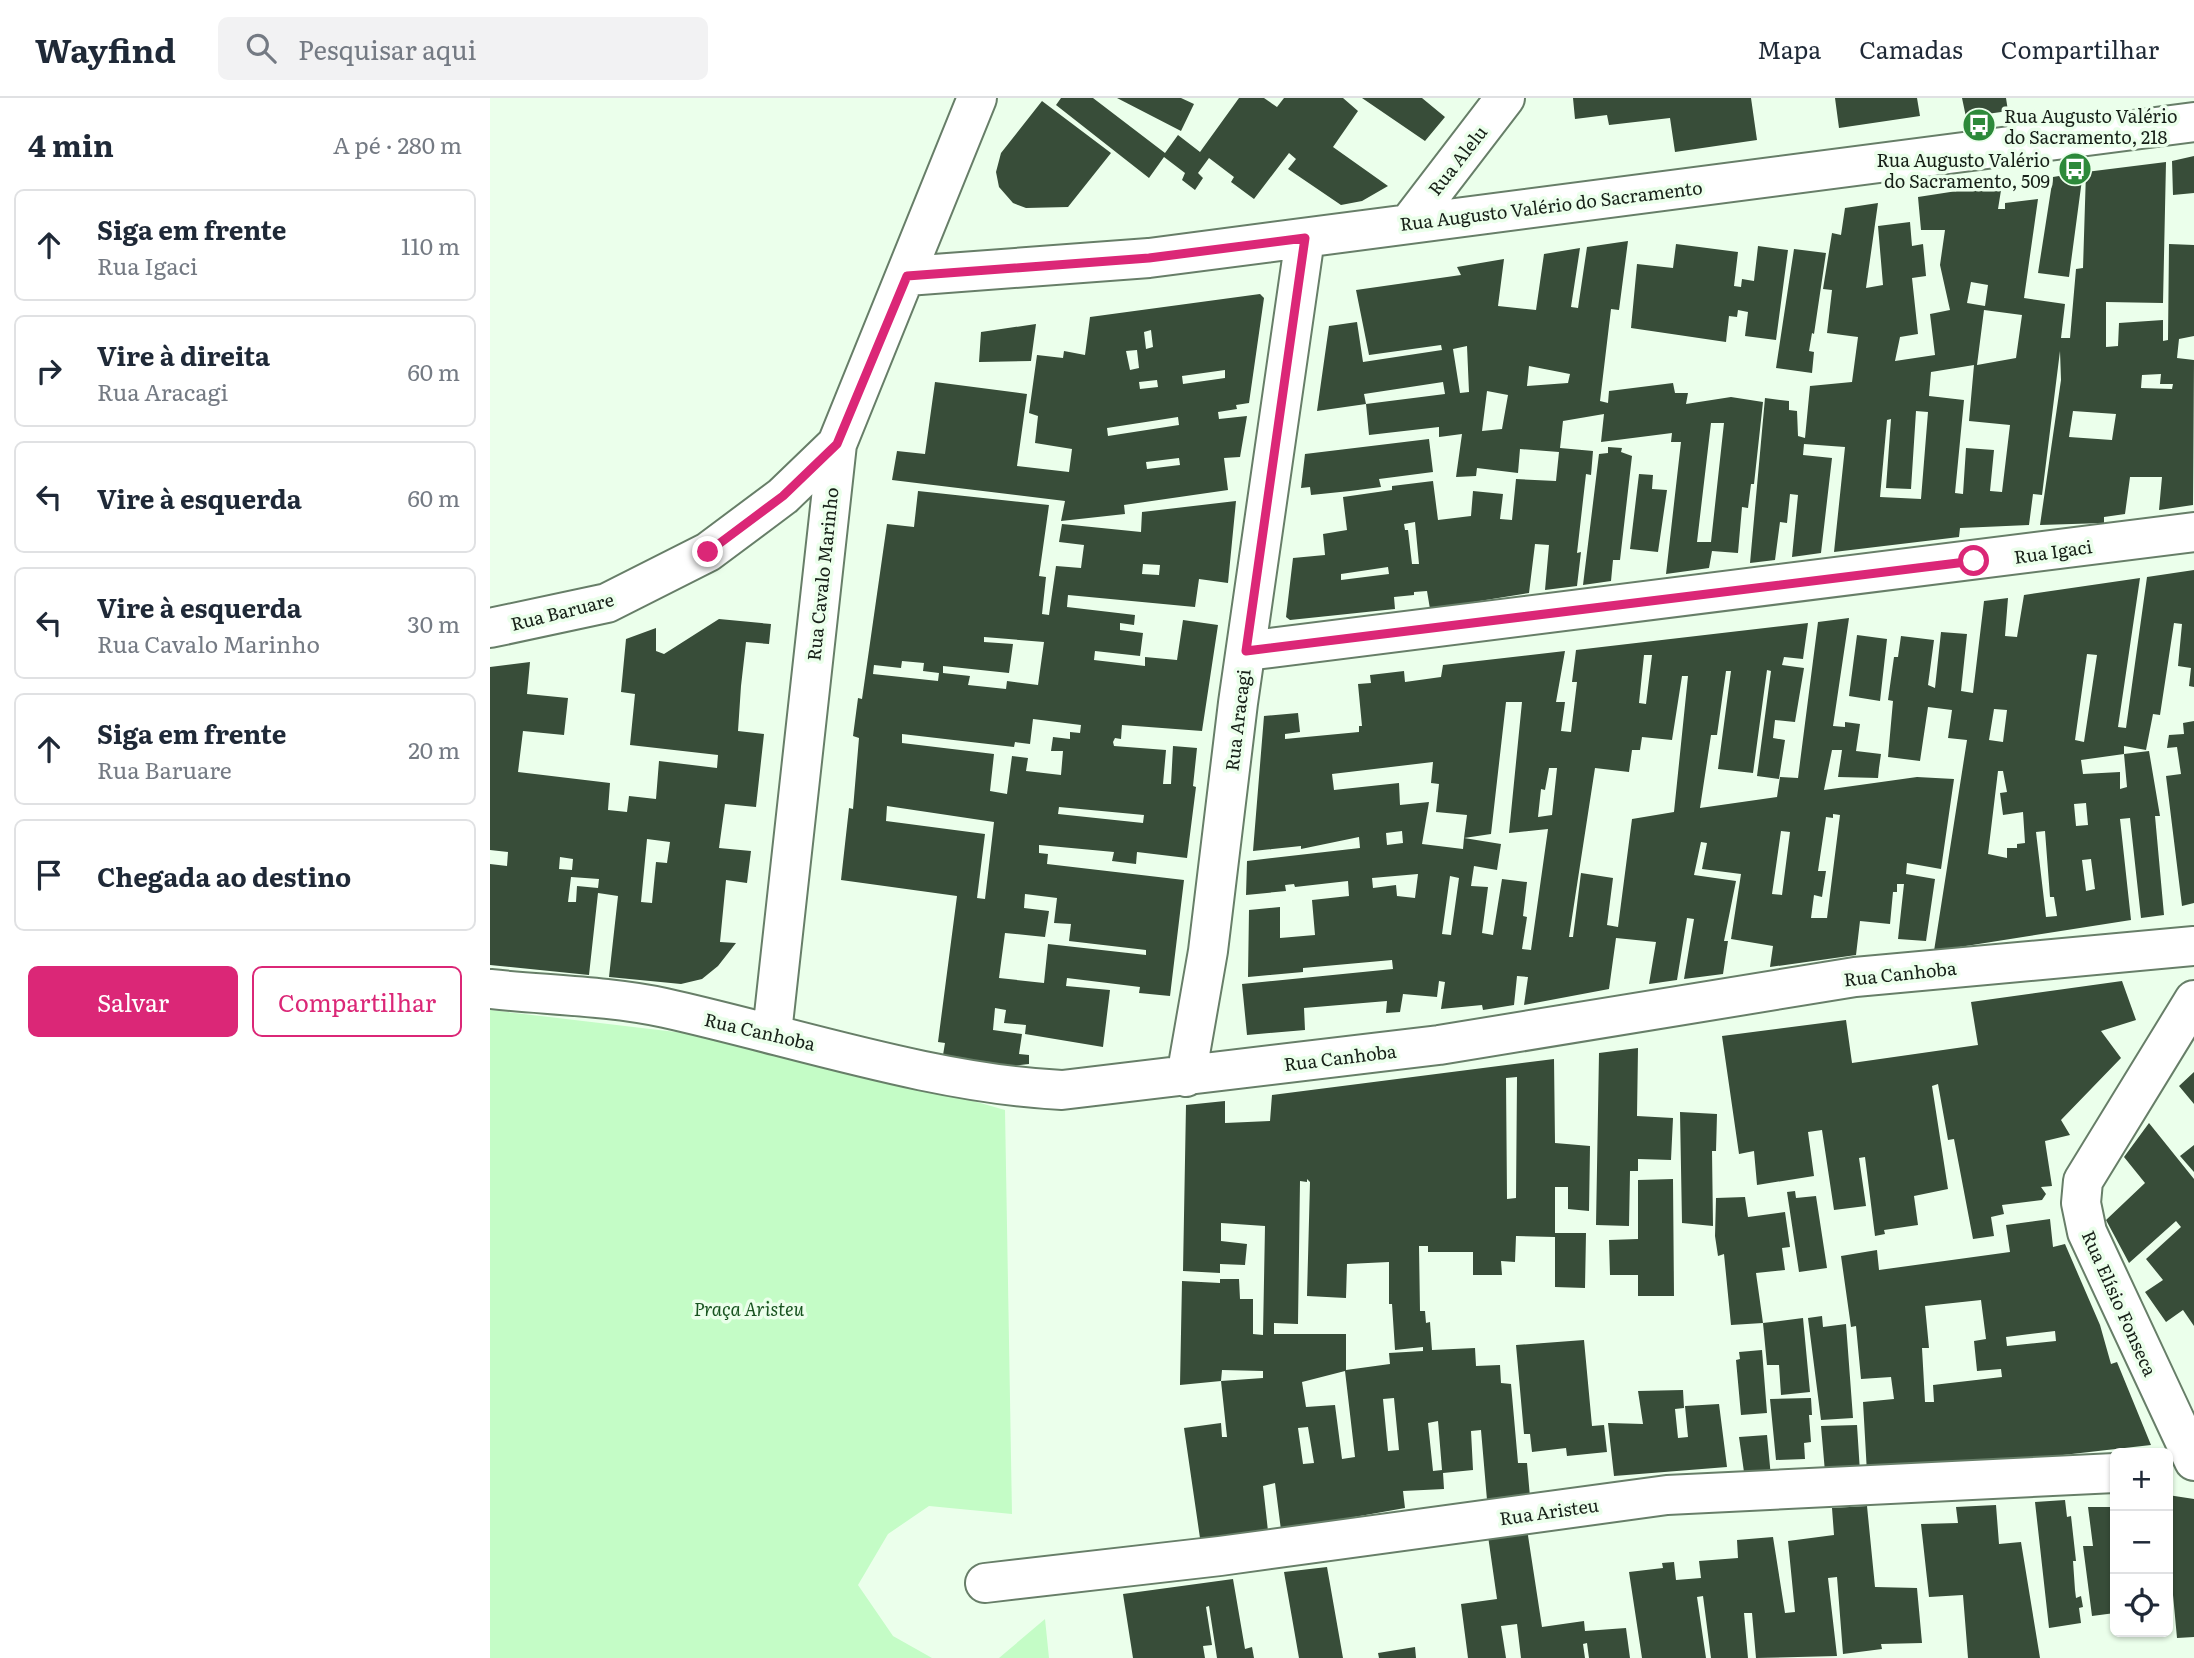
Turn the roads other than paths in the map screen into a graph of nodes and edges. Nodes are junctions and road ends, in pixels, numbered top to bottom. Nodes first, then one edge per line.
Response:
1 (977, 98) edge
2 (1505, 98) edge
3 (2194, 122) edge
4 (1410, 222) junction
5 (1305, 238) junction
6 (907, 276) junction
7 (837, 444) junction
8 (2194, 532) edge
9 (490, 628) edge
10 (1246, 651) junction
11 (2194, 946) edge
12 (490, 989) edge
13 (2194, 1000) edge
14 (772, 1033) junction
15 (1186, 1077) junction
16 (2194, 1461) edge
17 (2194, 1470) edge
18 (2173, 1471) edge
19 (2110, 1473) edge
20 (985, 1583) dead end

1 - 6 street, Rua Cavalo Marinho
2 - 4 street, Rua Alelu
3 - 4 street, Rua Augusto Valério do Sacramento
4 - 5 street, Rua Augusto Valério do Sacramento
5 - 6 street, Rua Augusto Valério do Sacramento
5 - 10 street, Rua Aracagi
6 - 7 street, Rua Cavalo Marinho
7 - 9 street, Rua Baruare
7 - 14 street, Rua Cavalo Marinho
8 - 10 street, Rua Igaci
10 - 15 street, Rua Aracagi
11 - 15 street, Rua Canhoba
12 - 14 street, Rua Canhoba
13 - 16 street, Rua Elísio Fonseca
14 - 15 street, Rua Canhoba
17 - 18 street
19 - 20 street, Rua Aristeu

